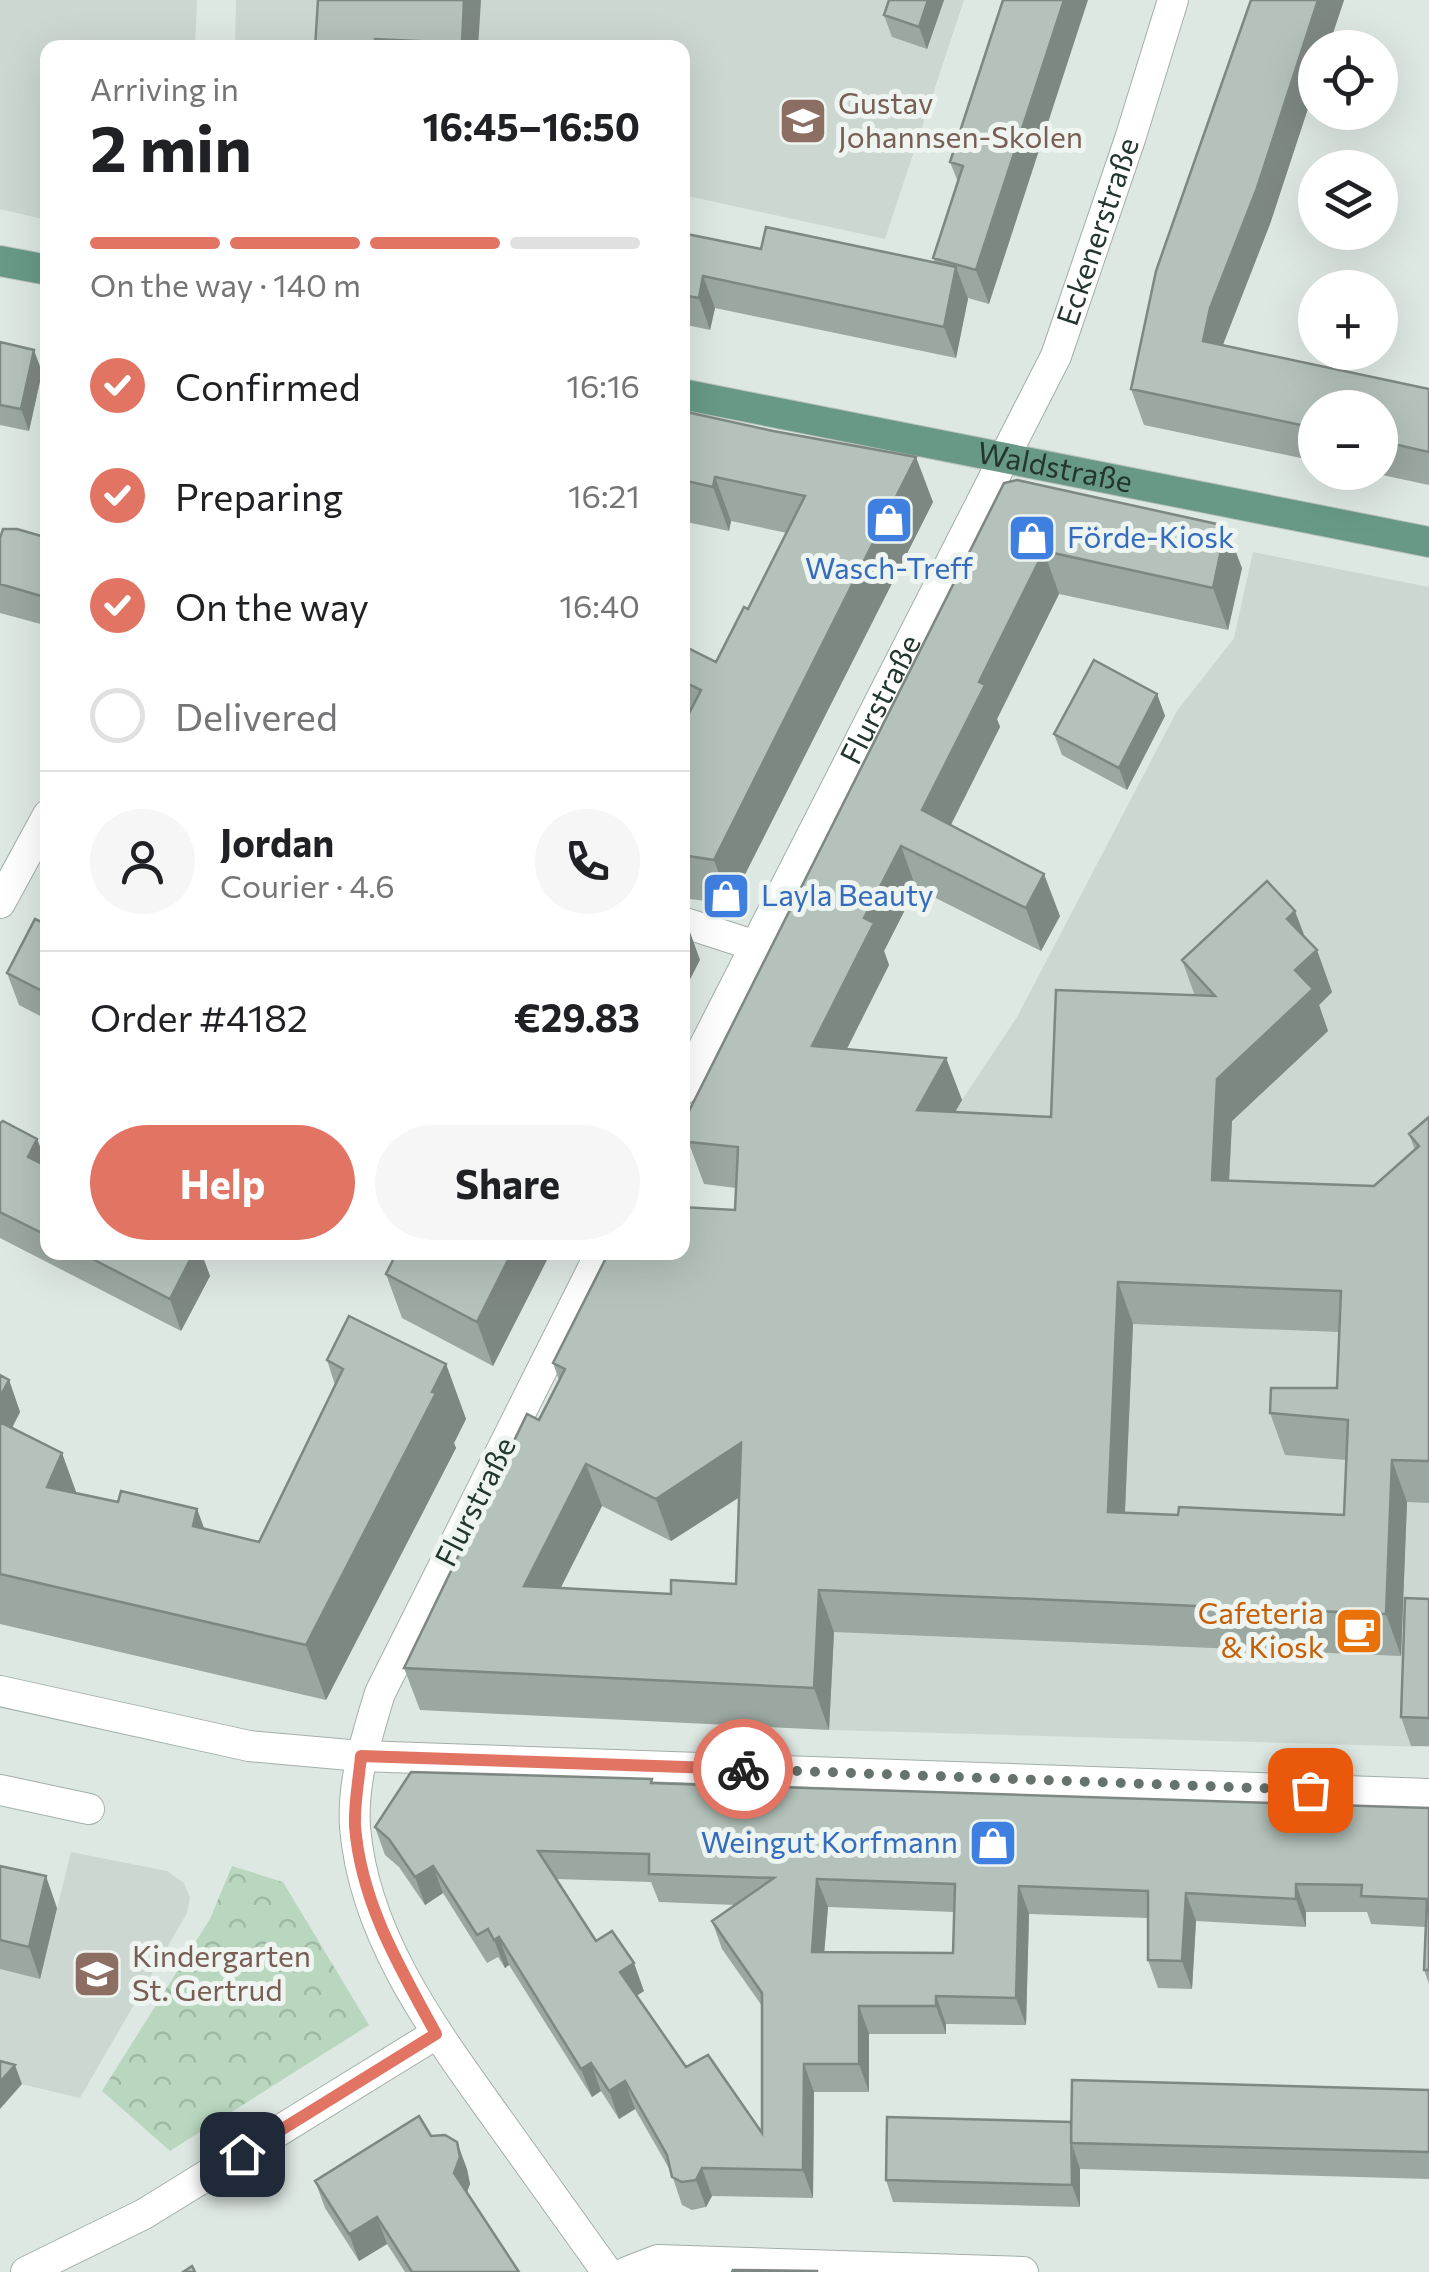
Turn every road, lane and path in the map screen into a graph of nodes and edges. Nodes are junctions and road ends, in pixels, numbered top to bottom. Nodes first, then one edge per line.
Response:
1 (1173, 0) edge
2 (0, 261) edge
3 (40, 268) edge
4 (690, 396) edge
5 (1008, 456) junction
6 (1429, 542) edge
7 (40, 830) edge
8 (0, 903) edge
9 (690, 925) edge
10 (756, 946) junction
11 (690, 1074) edge
12 (597, 1260) edge
13 (0, 1691) edge
14 (361, 1756) junction
15 (0, 1790) edge
16 (1429, 1794) edge
17 (89, 1808) dead end
18 (436, 2034) junction
19 (26, 2272) edge
20 (607, 2272) edge
21 (627, 2272) edge
22 (1023, 2272) edge

1 - 5 street, Eckenerstraße
2 - 3 main road
4 - 5 main road, Waldstraße
5 - 6 main road, Waldstraße
5 - 10 street, Flurstraße
7 - 8 street
9 - 10 street
10 - 11 street, Flurstraße
12 - 14 street, Flurstraße
13 - 14 street
14 - 16 street
14 - 18 street, Flurstraße
15 - 17 street
18 - 19 street
18 - 20 street, Flurstraße
21 - 22 street

